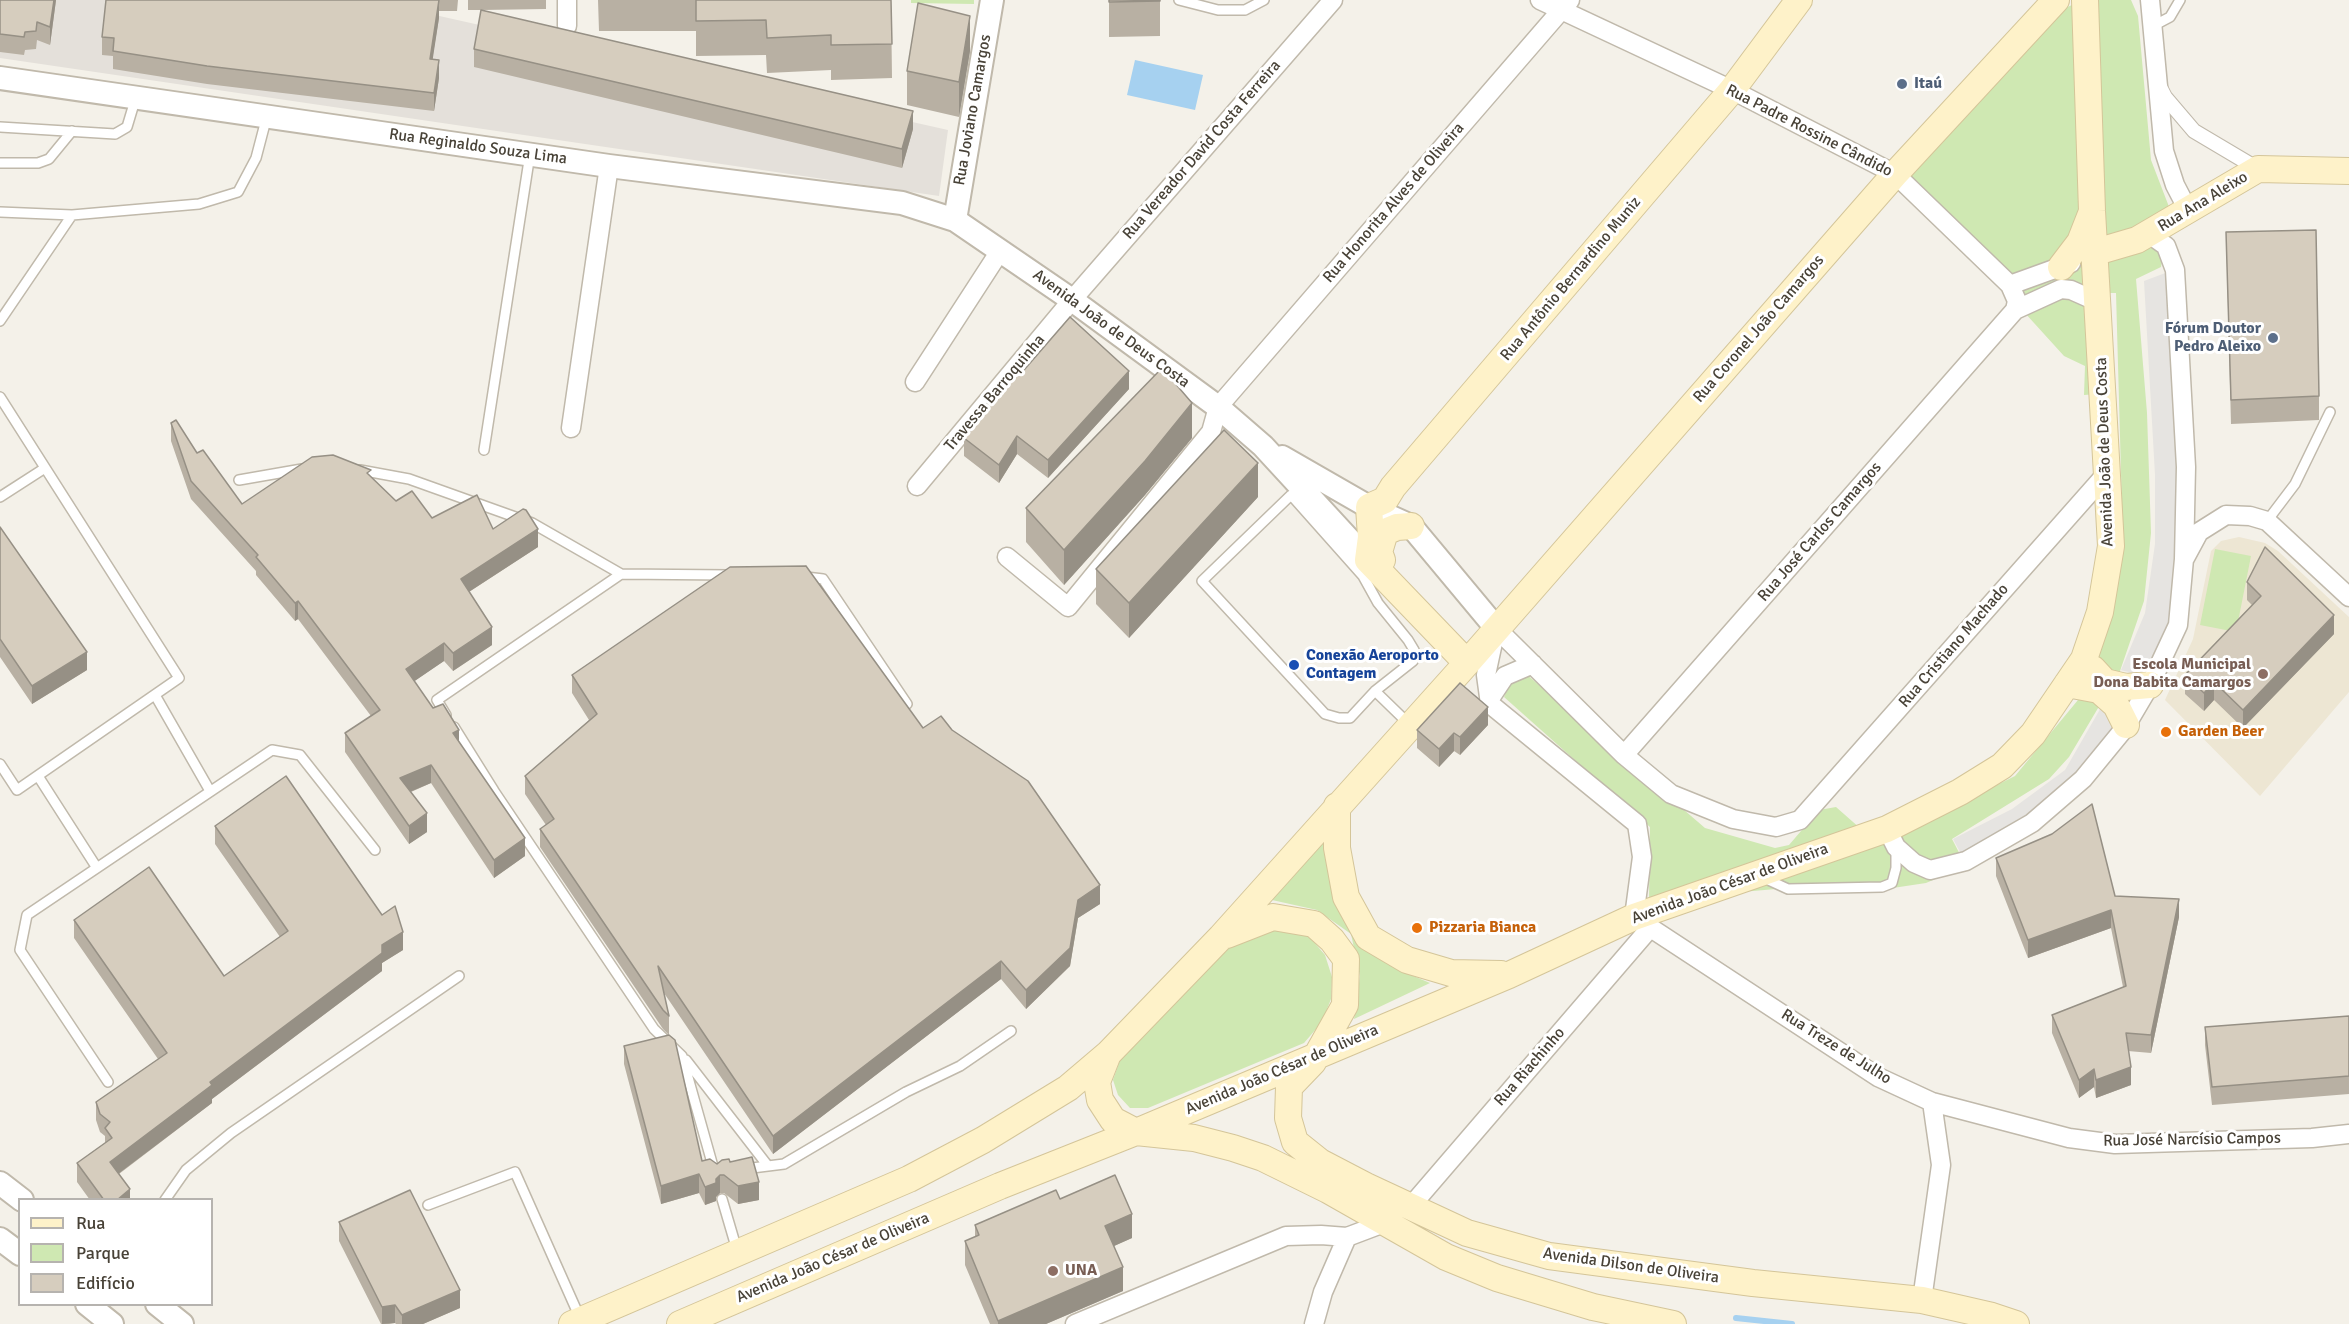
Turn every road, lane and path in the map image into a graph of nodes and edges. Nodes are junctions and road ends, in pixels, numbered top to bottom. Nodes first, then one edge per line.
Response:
1 (567, 0) edge
2 (992, 0) edge
3 (1179, 0) edge
4 (1263, 0) edge
5 (1333, 0) edge
6 (1540, 0) edge
7 (1799, 0) edge
8 (2056, 0) edge
9 (2150, 0) edge
10 (2180, 0) edge
11 (2088, 4) edge
12 (1565, 6) edge
13 (567, 26) dead end
14 (2153, 26) junction
15 (0, 78) edge
16 (2158, 82) junction
17 (1732, 90) junction
18 (136, 97) junction
19 (267, 116) junction
20 (0, 127) edge
21 (72, 131) junction
22 (530, 154) junction
23 (0, 163) edge
24 (609, 166) junction
25 (2258, 169) junction
26 (2349, 171) edge
27 (1895, 174) junction
28 (2188, 210) junction
29 (2092, 211) junction
30 (0, 212) edge
31 (72, 215) junction
32 (955, 220) junction
33 (2149, 234) junction
34 (1000, 251) junction
35 (2096, 252) junction
36 (2061, 267) junction
37 (2010, 285) junction
38 (1072, 300) junction
39 (2098, 303) junction
40 (2015, 310) junction
41 (0, 321) edge
42 (915, 382) dead end
43 (0, 397) edge
44 (1218, 407) junction
45 (2330, 412) dead end
46 (571, 428) dead end
47 (1263, 446) junction
48 (484, 450) dead end
49 (316, 466) edge
50 (45, 468) junction
51 (350, 469) edge
52 (2107, 473) junction
53 (239, 480) dead end
54 (917, 486) dead end
55 (0, 498) edge
56 (1369, 507) junction
57 (2267, 521) junction
58 (1411, 526) junction
59 (1007, 556) dead end
60 (2184, 560) junction
61 (1366, 568) junction
62 (621, 574) junction
63 (737, 576) edge
64 (796, 576) edge
65 (1388, 581) junction
66 (2349, 597) edge
67 (1496, 628) junction
68 (2084, 659) junction
69 (1467, 663) junction
70 (1533, 664) junction
71 (2067, 684) junction
72 (2150, 685) junction
73 (1375, 691) junction
74 (155, 695) junction
75 (1489, 700) junction
76 (907, 704) edge
77 (1410, 725) junction
78 (2126, 725) junction
79 (1624, 755) junction
80 (0, 764) edge
81 (38, 776) junction
82 (210, 791) junction
83 (1337, 806) junction
84 (1800, 820) joint
85 (1892, 838) junction
86 (375, 850) dead end
87 (97, 868) junction
88 (1757, 874) junction
89 (1642, 923) junction
90 (1221, 937) junction
91 (1509, 975) junction
92 (459, 976) dead end
93 (1011, 1031) dead end
94 (1108, 1054) junction
95 (1317, 1055) junction
96 (682, 1056) junction
97 (108, 1082) dead end
98 (1932, 1102) junction
99 (1136, 1132) junction
100 (2349, 1134) edge
101 (768, 1166) junction
102 (736, 1170) edge
103 (726, 1171) edge
104 (0, 1183) edge
105 (19, 1198) edge
106 (166, 1198) edge
107 (722, 1199) dead end
108 (428, 1205) dead end
109 (1411, 1206) junction
110 (1384, 1223) junction
111 (1347, 1237) junction
112 (0, 1239) edge
113 (18, 1252) edge
114 (738, 1252) junction
115 (1922, 1300) junction
116 (88, 1306) edge
117 (158, 1306) edge
118 (1593, 1316) edge
119 (576, 1322) edge
120 (112, 1324) edge
121 (182, 1324) edge
122 (680, 1324) edge
123 (1075, 1324) edge
124 (1314, 1324) edge
125 (1673, 1324) edge
126 (2016, 1324) edge

1 - 13 street
2 - 32 street, Rua Joviano Camargos
3 - 4 lane
5 - 38 street, Rua Vereador David Costa Ferreira
6 - 12 street, Rua Padre Rossine Cândido
7 - 17 main road, Rua Antônio Bernardino Muniz
8 - 27 main road, Rua Coronel João Camargos
9 - 14 street
10 - 14 lane
11 - 29 main road, Avenida João de Deus Costa
12 - 17 street, Rua Padre Rossine Cândido
12 - 44 street, Rua Honorita Alves de Oliveira
14 - 16 street
15 - 18 street, Rua Reginaldo Souza Lima
16 - 25 street
16 - 28 street
17 - 27 street, Rua Padre Rossine Cândido
17 - 56 main road, Rua Antônio Bernardino Muniz
18 - 19 street, Rua Reginaldo Souza Lima
18 - 21 lane
19 - 22 street, Rua Reginaldo Souza Lima
19 - 31 lane
20 - 21 lane
21 - 23 lane
22 - 24 street, Rua Reginaldo Souza Lima
22 - 48 lane
24 - 32 street, Rua Reginaldo Souza Lima
24 - 46 street
25 - 26 main road, Rua Ana Aleixo
25 - 28 main road, Rua Ana Aleixo
27 - 37 street, Rua Padre Rossine Cândido
27 - 67 main road, Rua Coronel João Camargos
28 - 33 main road, Rua Ana Aleixo
29 - 35 main road, Avenida João de Deus Costa
29 - 36 main road
30 - 31 lane
31 - 41 lane
32 - 34 street, Avenida João de Deus Costa
33 - 35 main road, Rua Ana Aleixo
33 - 60 street
34 - 38 street, Avenida João de Deus Costa
34 - 42 street
35 - 36 street
35 - 39 main road, Avenida João de Deus Costa
36 - 37 street
37 - 40 street
38 - 44 street, Avenida João de Deus Costa
38 - 54 street, Travessa Barroquinha
39 - 40 street, Rua José Carlos Camargos
39 - 52 main road, Avenida João de Deus Costa
40 - 79 street, Rua José Carlos Camargos
43 - 50 lane
44 - 47 street, Avenida João de Deus Costa
44 - 59 street
45 - 57 lane
47 - 56 street, Avenida João de Deus Costa
47 - 61 street, Avenida João de Deus Costa
49 - 53 lane
50 - 55 lane
50 - 74 lane
51 - 62 lane
52 - 68 main road, Avenida João de Deus Costa
52 - 84 street, Rua Cristiano Machado
56 - 58 street, Avenida João de Deus Costa
56 - 61 main road
57 - 60 street
57 - 66 street
58 - 65 main road
58 - 67 street, Avenida João de Deus Costa
60 - 72 street
61 - 65 main road, Avenida João de Deus Costa
61 - 73 lane
61 - 73 lane
62 - 63 lane
62 - 96 lane
64 - 76 lane
65 - 69 main road, Avenida João de Deus Costa
67 - 69 main road, Rua Coronel João Camargos
67 - 70 street, Avenida João de Deus Costa
67 - 75 street
68 - 71 main road, Avenida João de Deus Costa
68 - 72 main road
69 - 77 main road
70 - 75 street
70 - 79 street, Avenida João de Deus Costa
71 - 78 main road
71 - 85 main road, Avenida João de Deus Costa
72 - 78 street
73 - 77 lane
74 - 81 lane
74 - 82 lane
75 - 89 street
77 - 83 main road
78 - 85 street
79 - 84 street, Avenida João de Deus Costa
80 - 81 lane
81 - 87 lane
82 - 86 lane
82 - 87 lane
83 - 90 main road
83 - 91 main road
85 - 88 main road, Avenida João César de Oliveira
85 - 88 lane
87 - 97 lane
88 - 89 main road, Avenida João César de Oliveira
89 - 91 main road, Avenida João César de Oliveira
89 - 98 street, Rua Treze de Julho
89 - 109 street, Rua Riachinho
90 - 94 main road
90 - 95 main road
91 - 95 main road, Avenida João César de Oliveira
92 - 106 lane
93 - 101 lane
94 - 99 main road
94 - 114 main road
95 - 99 main road, Avenida João César de Oliveira
95 - 109 main road, Avenida Dilson de Oliveira
96 - 101 lane
96 - 103 lane
98 - 100 street, Rua José Narcísio Campos
98 - 115 street
99 - 110 main road
99 - 122 main road, Avenida João César de Oliveira
101 - 102 lane
104 - 105 street
107 - 114 lane
108 - 119 lane
109 - 115 main road, Avenida Dilson de Oliveira
110 - 111 street
110 - 118 main road
111 - 123 street
111 - 124 street
112 - 113 street
114 - 119 main road
115 - 126 main road, Avenida Dilson de Oliveira
116 - 120 street
117 - 121 street
118 - 125 main road

